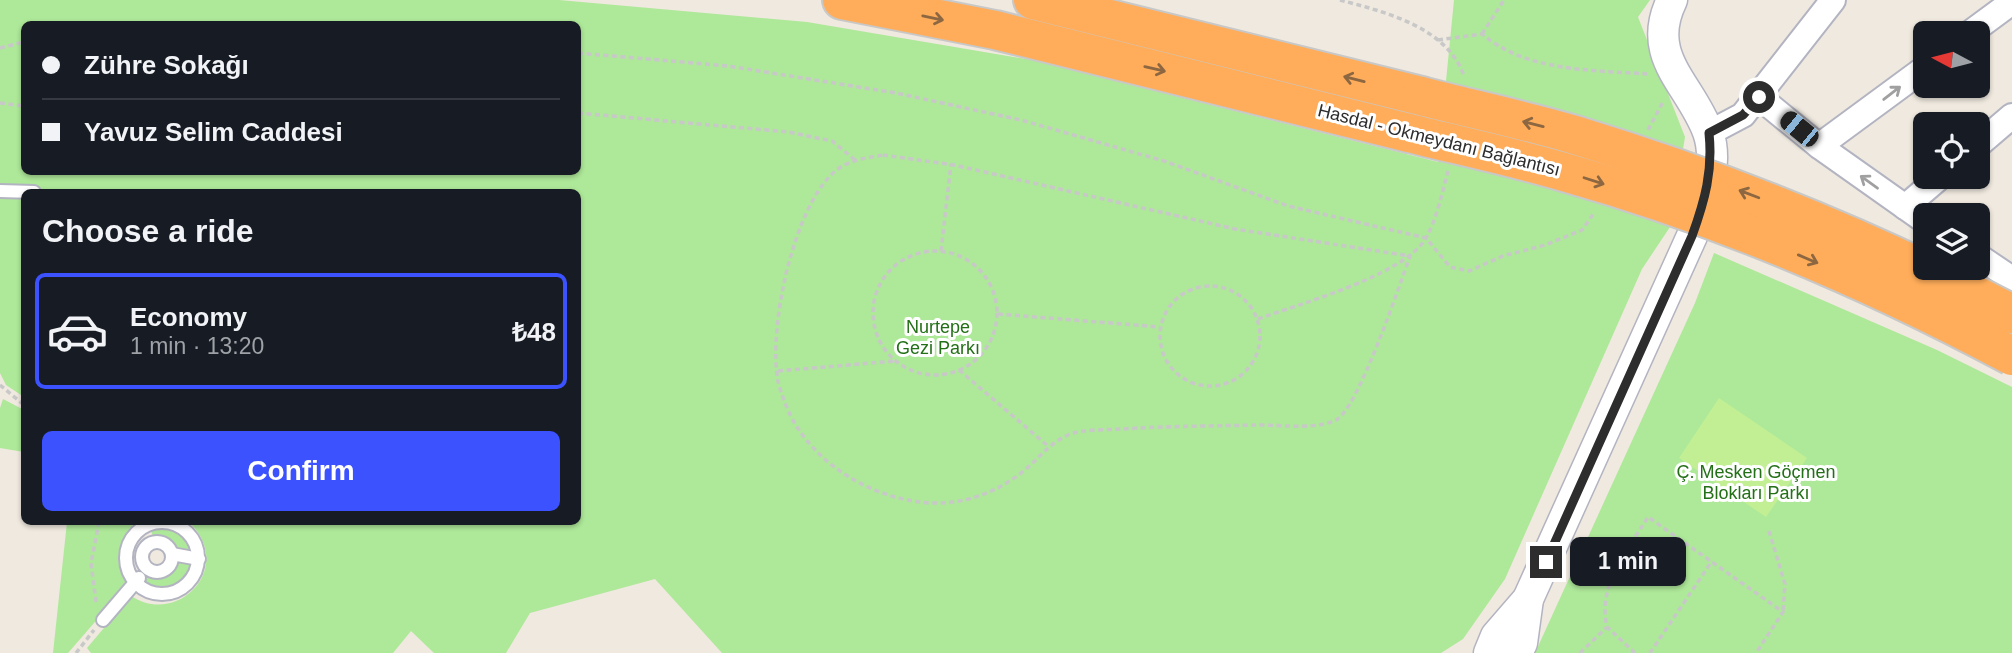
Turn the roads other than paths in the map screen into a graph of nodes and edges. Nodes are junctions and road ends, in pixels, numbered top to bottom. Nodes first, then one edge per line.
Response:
1 (842, 0) edge
2 (1033, 0) edge
3 (1672, 0) edge
4 (1833, 0) edge
5 (2012, 2) edge
6 (1986, 21) edge
7 (1913, 77) edge
8 (1759, 97) junction
9 (2012, 116) edge
10 (1709, 133) junction
11 (1990, 135) edge
12 (1819, 146) junction
13 (0, 191) edge
14 (21, 192) edge
15 (1913, 213) edge
16 (1990, 264) edge
17 (2012, 279) edge
18 (2012, 314) edge
19 (2012, 356) edge
20 (140, 525) edge
21 (179, 525) edge
22 (151, 543) junction
23 (172, 554) junction
24 (199, 559) junction
25 (147, 569) junction
26 (135, 582) junction
27 (1528, 599) junction
28 (103, 620) road end
29 (1489, 653) edge
30 (1517, 653) edge

1 -> 19 highway, Hasdal - Okmeydanı Bağlantısı, bridge
18 -> 2 highway, bridge
3 - 10 street
4 - 8 street
5 - 6 street
12 -> 7 street
8 - 10 street
8 - 12 street
9 - 11 street
10 - 27 street
15 -> 12 street
13 - 14 lane
16 - 17 street
20 - 22 lane
20 - 26 lane
21 - 24 lane
22 - 23 lane
22 - 25 lane
23 - 24 lane
23 - 25 lane
24 - 26 lane
25 - 26 lane
26 - 28 lane
27 - 29 street
27 - 30 street

